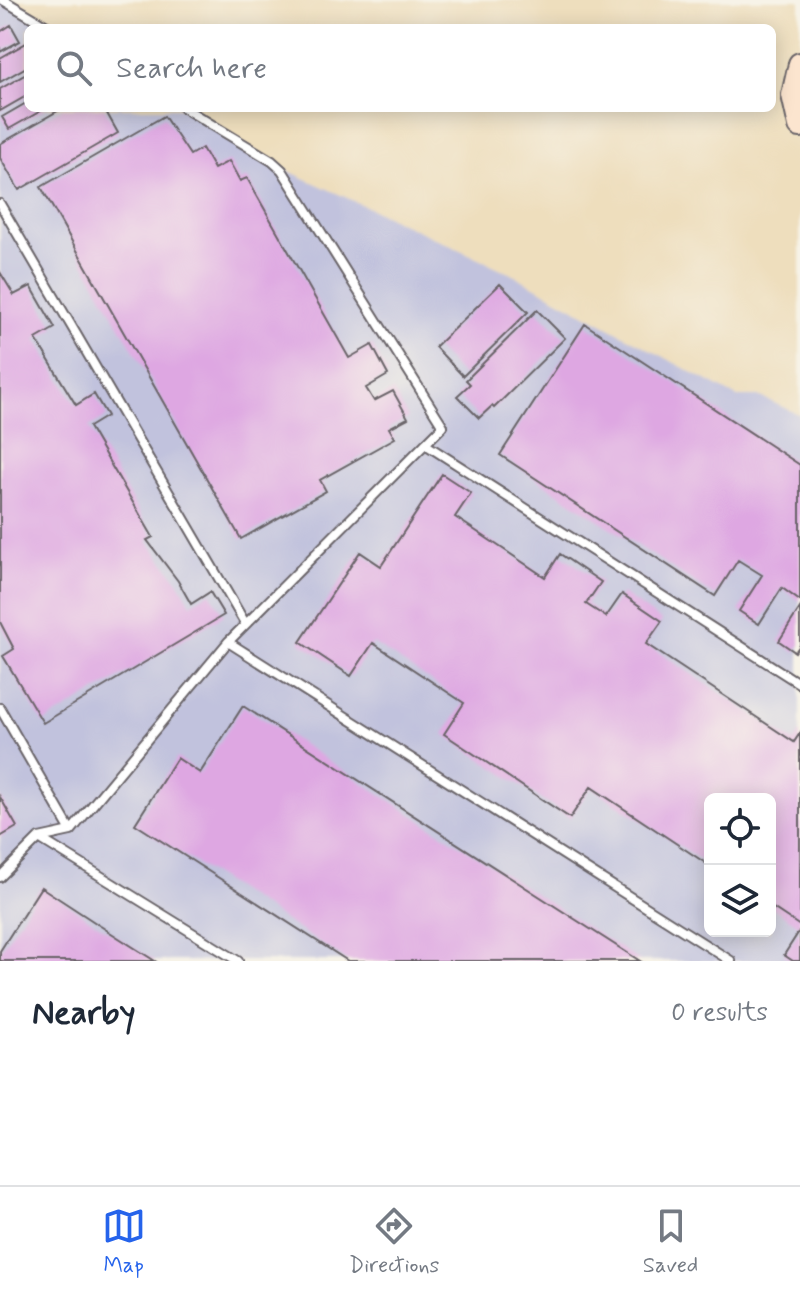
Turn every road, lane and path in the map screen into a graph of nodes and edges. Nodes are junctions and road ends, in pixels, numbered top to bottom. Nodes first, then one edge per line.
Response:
1 (3, 0) edge
2 (43, 24) edge
3 (800, 64) edge
4 (191, 112) edge
5 (800, 126) edge
6 (0, 204) edge
7 (425, 444) junction
8 (245, 623) junction
9 (228, 642) junction
10 (800, 684) edge
11 (0, 708) edge
12 (71, 831) junction
13 (39, 838) junction
14 (0, 877) edge
15 (238, 961) edge
16 (731, 961) edge

1 - 2 lane
3 - 5 main road
4 - 7 lane
6 - 8 lane
7 - 8 lane
7 - 10 lane
8 - 9 lane
9 - 12 lane
9 - 16 lane
11 - 12 lane
12 - 13 lane
13 - 14 lane
13 - 15 lane

